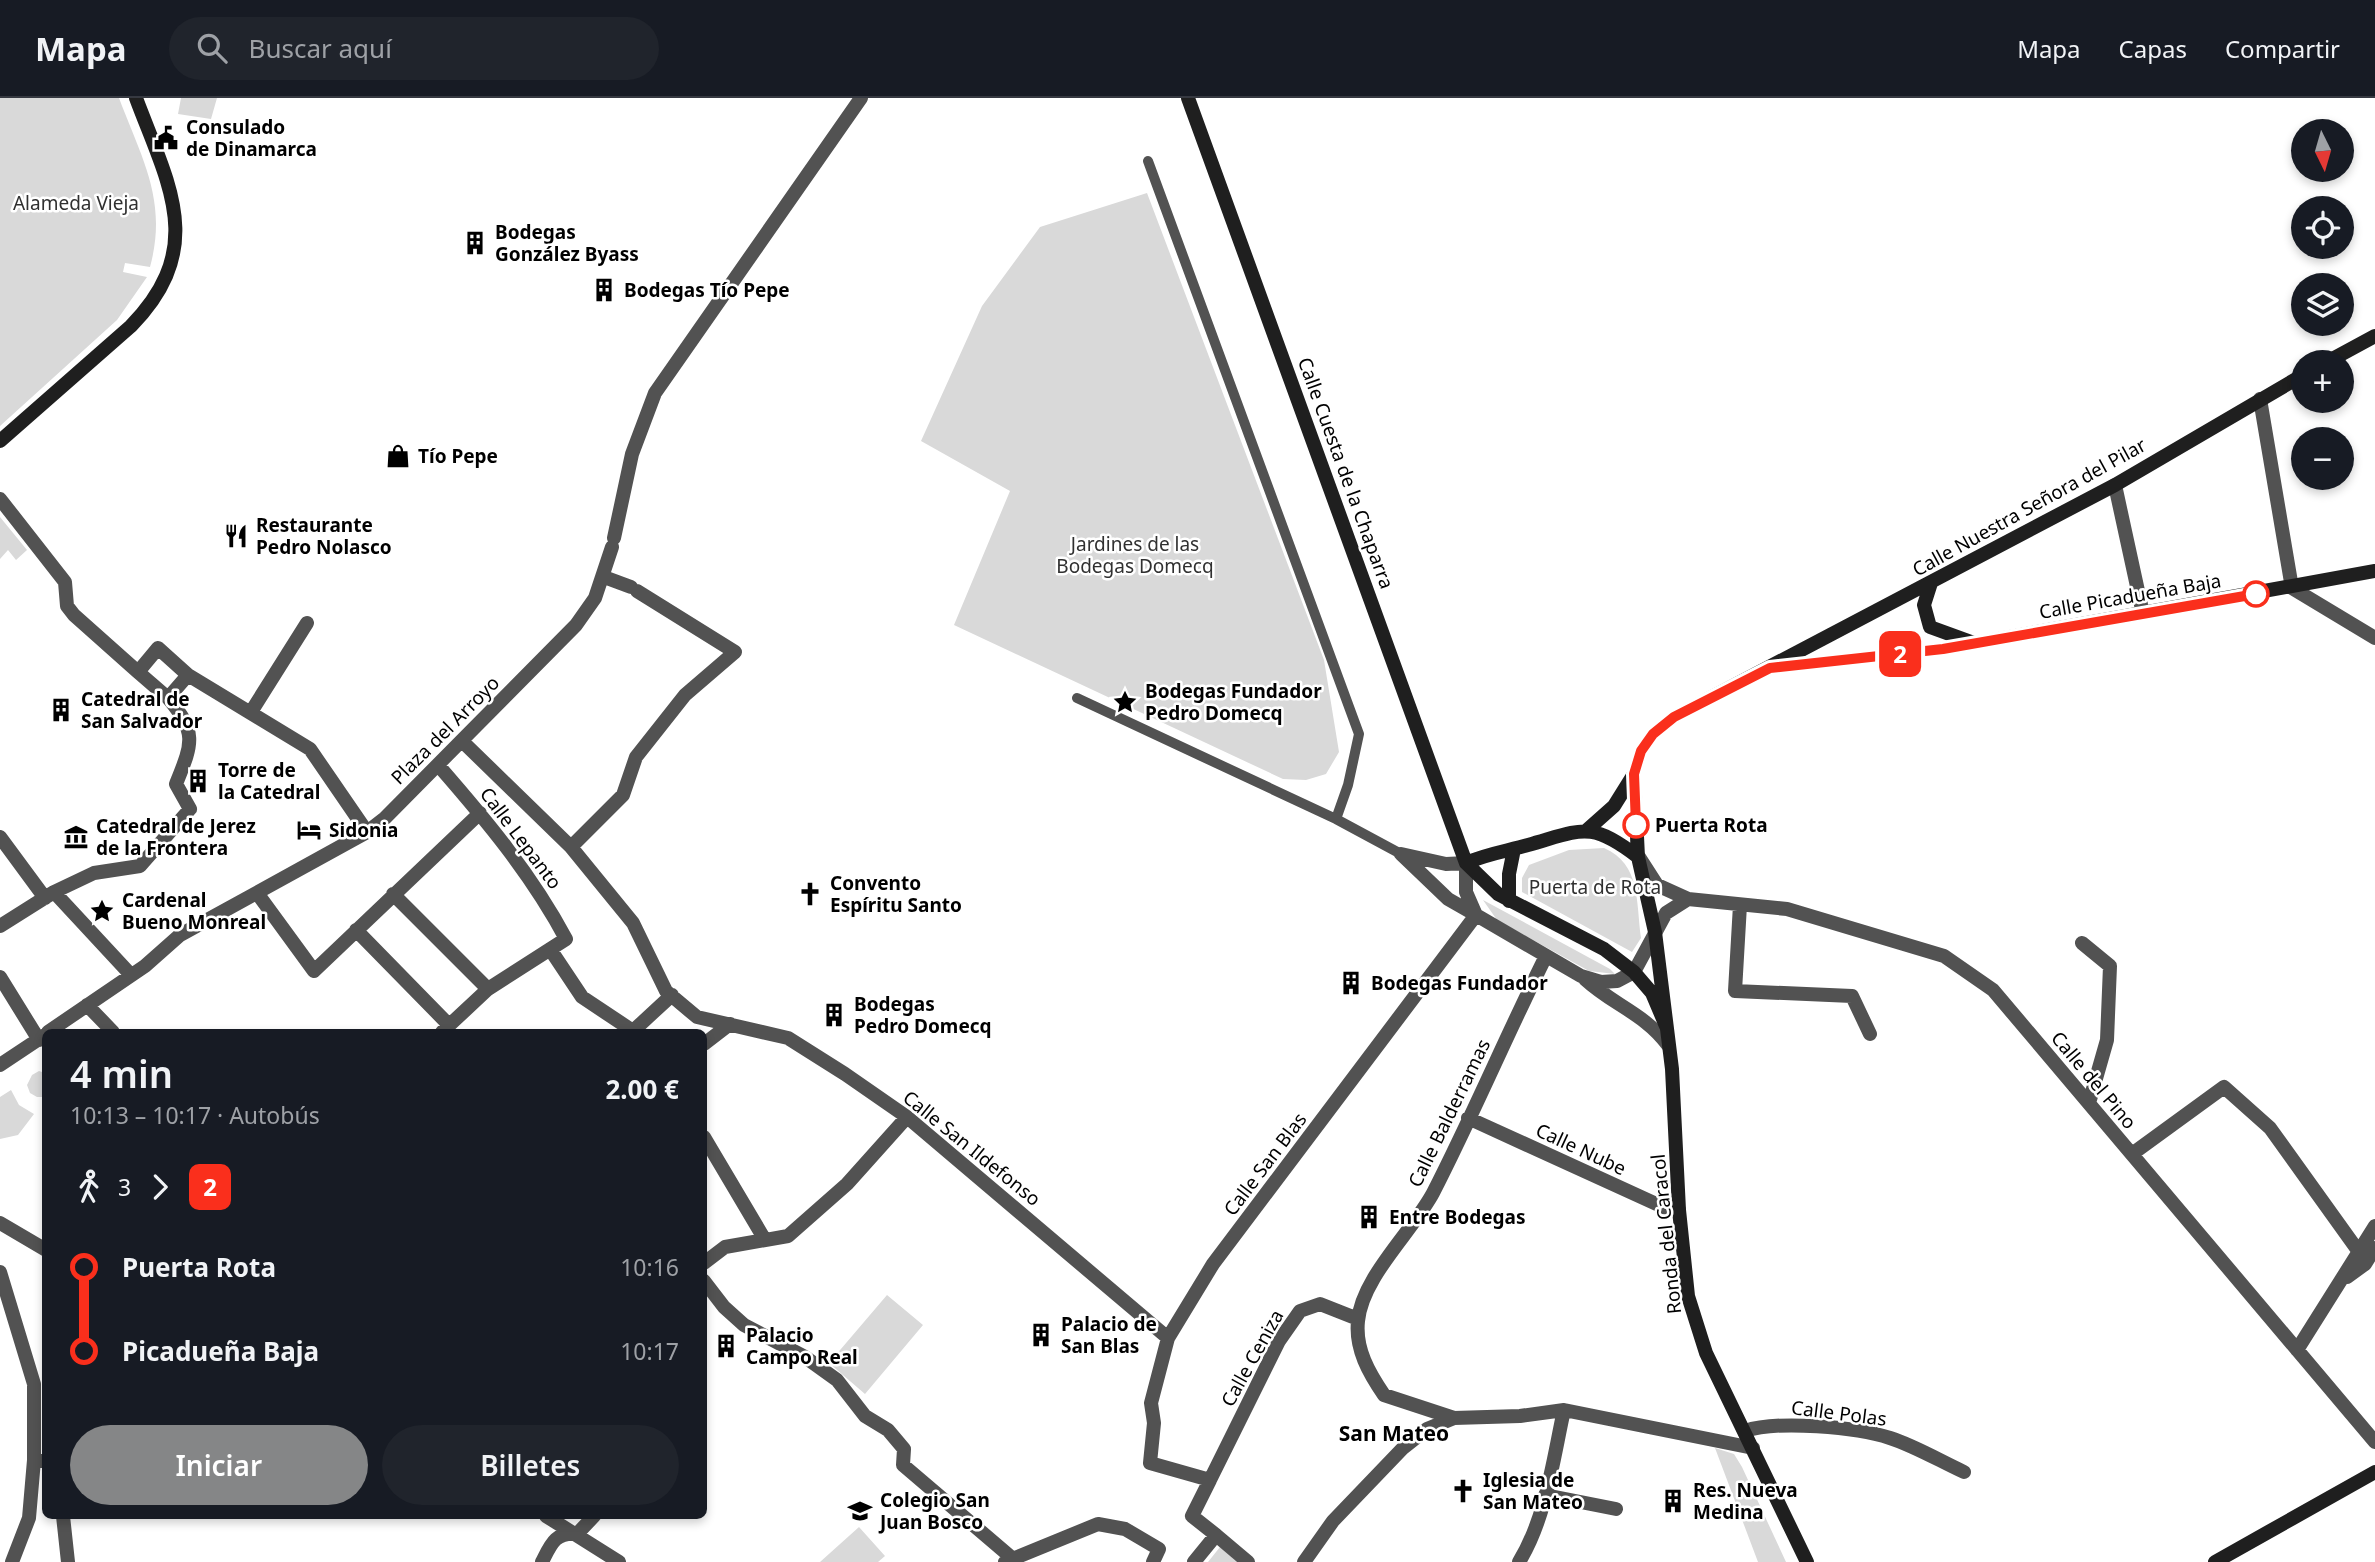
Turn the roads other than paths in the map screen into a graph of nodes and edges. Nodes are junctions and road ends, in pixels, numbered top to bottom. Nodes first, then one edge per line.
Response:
1 (136, 98) edge
2 (861, 98) edge
3 (1188, 98) edge
4 (1149, 161) dead end
5 (2375, 336) edge
6 (2349, 350) edge
7 (2291, 382) edge
8 (2260, 399) junction
9 (0, 441) edge
10 (2115, 485) junction
11 (0, 499) edge
12 (2375, 571) edge
13 (604, 577) junction
14 (1931, 583) junction
15 (2292, 588) junction
16 (2143, 614) junction
17 (307, 623) dead end
18 (2375, 638) edge
19 (1974, 643) junction
20 (1770, 668) junction
21 (138, 672) junction
22 (188, 675) junction
23 (168, 698) junction
24 (1077, 698) dead end
25 (251, 712) junction
26 (463, 742) junction
27 (438, 765) junction
28 (1634, 774) junction
29 (480, 813) junction
30 (1336, 819) junction
31 (1587, 830) junction
32 (367, 832) junction
33 (0, 837) edge
34 (571, 847) junction
35 (1514, 849) junction
36 (1401, 854) junction
37 (1638, 857) junction
38 (1466, 863) junction
39 (257, 893) junction
40 (393, 894) junction
41 (49, 895) junction
42 (1688, 899) junction
43 (1509, 901) junction
44 (1740, 905) junction
45 (1476, 915) junction
46 (0, 926) edge
47 (356, 930) junction
48 (1655, 933) junction
49 (2082, 943) dead end
50 (550, 949) junction
51 (1546, 956) junction
52 (1634, 972) junction
53 (131, 975) junction
54 (1581, 976) junction
55 (0, 977) edge
56 (488, 989) junction
57 (672, 995) junction
58 (87, 1005) junction
59 (730, 1024) junction
60 (1666, 1026) junction
61 (54, 1029) edge
62 (110, 1029) edge
63 (446, 1029) edge
64 (630, 1029) edge
65 (635, 1029) edge
66 (42, 1033) edge
67 (1870, 1034) dead end
68 (42, 1037) edge
69 (707, 1042) edge
70 (1668, 1045) junction
71 (0, 1065) edge
72 (2089, 1104) junction
73 (907, 1117) junction
74 (1468, 1118) junction
75 (707, 1142) edge
76 (2132, 1154) junction
77 (1679, 1210) junction
78 (0, 1223) edge
79 (2375, 1226) edge
80 (765, 1240) junction
81 (42, 1248) edge
82 (2375, 1248) edge
83 (2359, 1252) junction
84 (707, 1261) edge
85 (0, 1272) edge
86 (2340, 1282) junction
87 (707, 1285) edge
88 (1358, 1319) junction
89 (1168, 1338) junction
90 (2297, 1350) junction
91 (1564, 1410) junction
92 (1454, 1418) junction
93 (1745, 1431) junction
94 (2375, 1442) edge
95 (1754, 1448) junction
96 (40, 1460) edge
97 (1964, 1472) dead end
98 (2375, 1472) edge
99 (1210, 1480) junction
100 (1545, 1495) junction
101 (1616, 1509) dead end
102 (63, 1519) edge
103 (552, 1519) edge
104 (591, 1519) edge
105 (577, 1534) junction
106 (1216, 1535) junction
107 (1009, 1560) edge
108 (12, 1562) edge
109 (68, 1562) edge
110 (542, 1562) edge
111 (619, 1562) edge
112 (1153, 1562) edge
113 (1194, 1562) edge
114 (1248, 1562) edge
115 (1304, 1562) edge
116 (1519, 1562) edge
117 (1807, 1562) edge
118 (2215, 1562) edge

1 - 9 street
2 - 13 street, Plaza del Arroyo
3 - 38 street, Calle Cuesta de la Chaparra
4 - 30 lane
5 - 6 street
7 - 8 street, Calle Nuestra Señora del Pilar
8 - 10 street, Calle Nuestra Señora del Pilar
8 - 15 street
10 - 14 street, Calle Nuestra Señora del Pilar
10 - 16 street
11 - 21 street
12 - 15 street, Calle Picadueña Baja
13 - 26 street, Plaza del Arroyo
13 - 34 street
14 - 19 street, Calle Picadueña Baja
14 - 20 street, Calle Nuestra Señora del Pilar
15 - 16 street, Calle Picadueña Baja
15 - 18 street
16 - 19 street, Calle Picadueña Baja
17 - 25 street
19 - 20 street, Calle Picadueña Baja
20 - 28 street, Calle Picadueña Baja
21 - 22 street
21 - 23 street
22 - 23 street
22 - 25 street
23 - 41 street
24 - 30 lane
25 - 32 street
26 - 27 street, Plaza del Arroyo
26 - 34 street, Calle San Ildefonso
27 - 29 street, Calle Lepanto
27 - 32 street, Plaza del Arroyo
28 - 31 street, Calle Picadueña Baja
28 - 37 street
29 - 40 street
29 - 50 street, Calle Lepanto
30 - 36 lane
31 - 35 street
31 - 37 street
32 - 39 street, Plaza del Arroyo
33 - 41 street
34 - 57 street, Calle San Ildefonso
35 - 38 street
35 - 43 street
36 - 38 street
36 - 45 street
37 - 42 street, Calle del Pino
37 - 48 street
38 - 43 street
38 - 45 street
39 - 47 street
39 - 53 street, Plaza del Arroyo
40 - 47 street
40 - 56 street
41 - 46 street
41 - 53 street
42 - 44 street, Calle del Pino
42 - 48 street
43 - 52 street
44 - 67 street
44 - 72 street, Calle del Pino
45 - 51 street
45 - 89 street, Calle San Blas
47 - 63 street
48 - 52 street
48 - 60 street
49 - 72 street
50 - 56 street
50 - 64 street
51 - 54 street
51 - 74 street, Calle Balderramas
52 - 54 street
52 - 60 street
53 - 58 street, Plaza del Arroyo
54 - 70 street
55 - 66 street
56 - 63 street
57 - 59 street, Calle San Ildefonso
57 - 65 street
58 - 61 street, Plaza del Arroyo
58 - 62 street
59 - 69 street
59 - 73 street, Calle San Ildefonso
60 - 70 street
68 - 71 street, Plaza del Arroyo
70 - 77 street, Ronda del Caracol
72 - 76 street, Calle del Pino
73 - 80 street
73 - 89 street, Calle San Ildefonso
74 - 77 street, Calle Nube
74 - 88 street, Calle Balderramas
75 - 80 street
76 - 83 street
76 - 90 street, Calle del Pino
77 - 93 street, Ronda del Caracol
78 - 81 street
79 - 83 street
80 - 84 street
82 - 86 street
83 - 86 street
85 - 96 street
86 - 90 street
87 - 107 street
88 - 92 street, Calle Balderramas
88 - 99 street, Calle Ceniza
89 - 99 street, Calle San Blas
90 - 94 street, Calle del Pino
91 - 92 street
91 - 95 street
91 - 100 street
92 - 115 street
93 - 95 street, Ronda del Caracol
93 - 97 street, Calle Polas
95 - 117 street, Ronda del Caracol
96 - 108 street
98 - 118 street
99 - 106 street, Calle Ceniza
100 - 101 street
100 - 116 street
102 - 109 street
103 - 105 street
104 - 105 street
105 - 110 street
105 - 111 street
106 - 113 street
106 - 114 street
107 - 112 street

